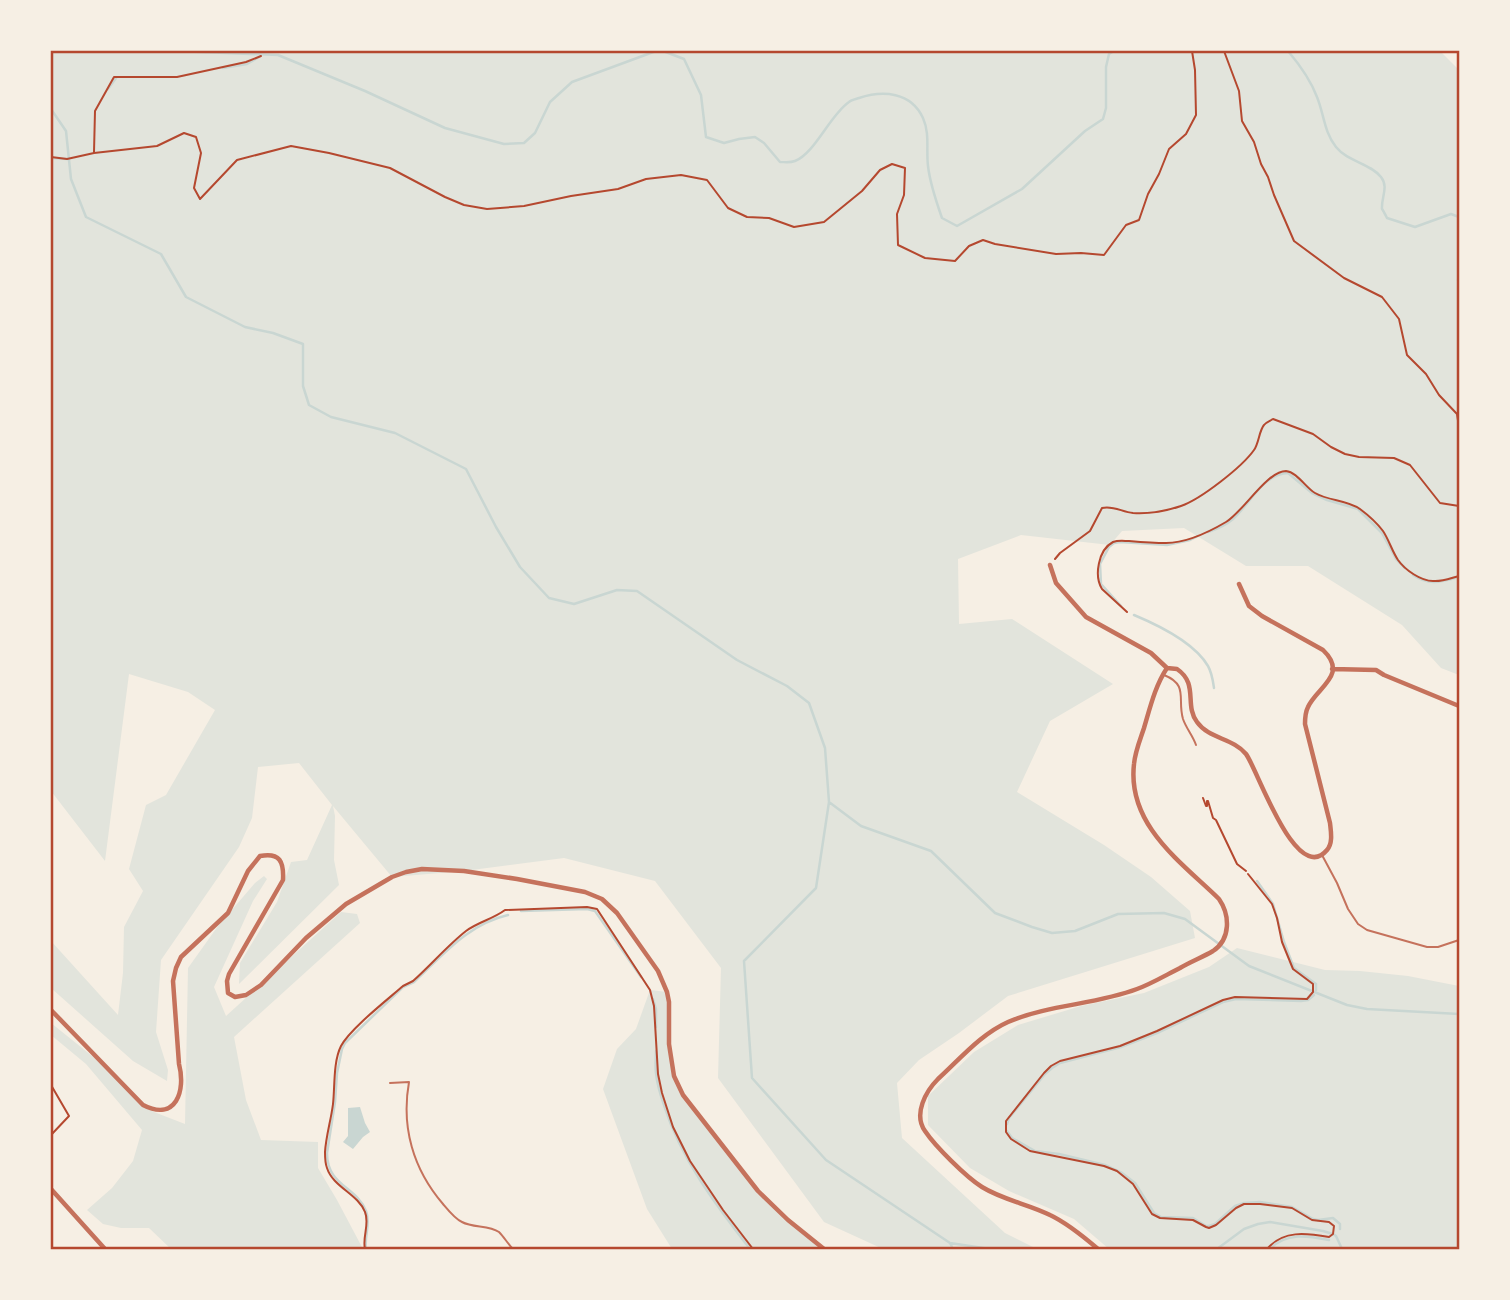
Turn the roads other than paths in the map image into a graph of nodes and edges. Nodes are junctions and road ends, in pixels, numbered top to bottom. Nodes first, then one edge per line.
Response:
1 (1050, 565) road end
2 (1238, 584) dead end
3 (1167, 668) junction
4 (1332, 669) junction
5 (1163, 675) junction
6 (1459, 706) edge
7 (1196, 745) dead end
8 (1321, 854) junction
9 (1459, 940) edge
10 (51, 1010) edge
11 (390, 1083) dead end
12 (51, 1189) edge
13 (105, 1249) edge
14 (513, 1249) edge
15 (824, 1249) edge
16 (1098, 1249) edge

1 - 3 street
2 - 4 street
3 - 5 street
3 - 8 street
4 - 6 street
4 - 8 street
5 - 7 lane
5 - 16 street
8 - 9 lane
10 - 15 street
11 - 14 lane
12 - 13 street

